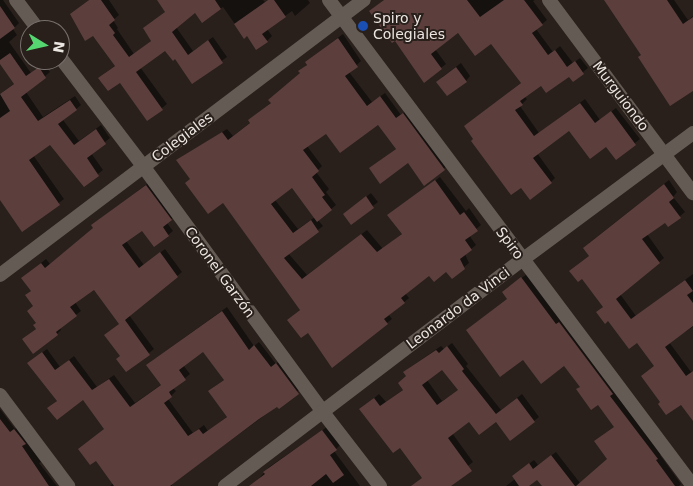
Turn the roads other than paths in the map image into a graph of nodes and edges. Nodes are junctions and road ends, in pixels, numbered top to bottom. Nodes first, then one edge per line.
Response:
1 (16, 0) edge
2 (329, 0) edge
3 (364, 0) edge
4 (550, 0) edge
5 (341, 16) junction
6 (31, 20) edge
7 (69, 70) edge
8 (693, 133) edge
9 (664, 155) junction
10 (143, 166) junction
11 (693, 193) edge
12 (522, 260) junction
13 (0, 275) edge
14 (0, 395) edge
15 (322, 411) junction
16 (68, 486) edge
17 (225, 486) edge
18 (380, 486) edge
19 (693, 486) edge

1 - 6 street
2 - 5 street, Spiro
3 - 5 street, Colegiales
4 - 9 street, Murguiondo
5 - 10 street, Colegiales
5 - 12 street, Spiro
7 - 10 street, Coronel Garzón
8 - 9 street, Leonardo da Vinci
9 - 11 street, Murguiondo
9 - 12 street, Leonardo da Vinci
10 - 13 street, Colegiales
10 - 15 street, Coronel Garzón
12 - 15 street, Leonardo da Vinci
12 - 19 street, Spiro
14 - 16 street
15 - 17 street, Leonardo da Vinci
15 - 18 street, Coronel Garzón

